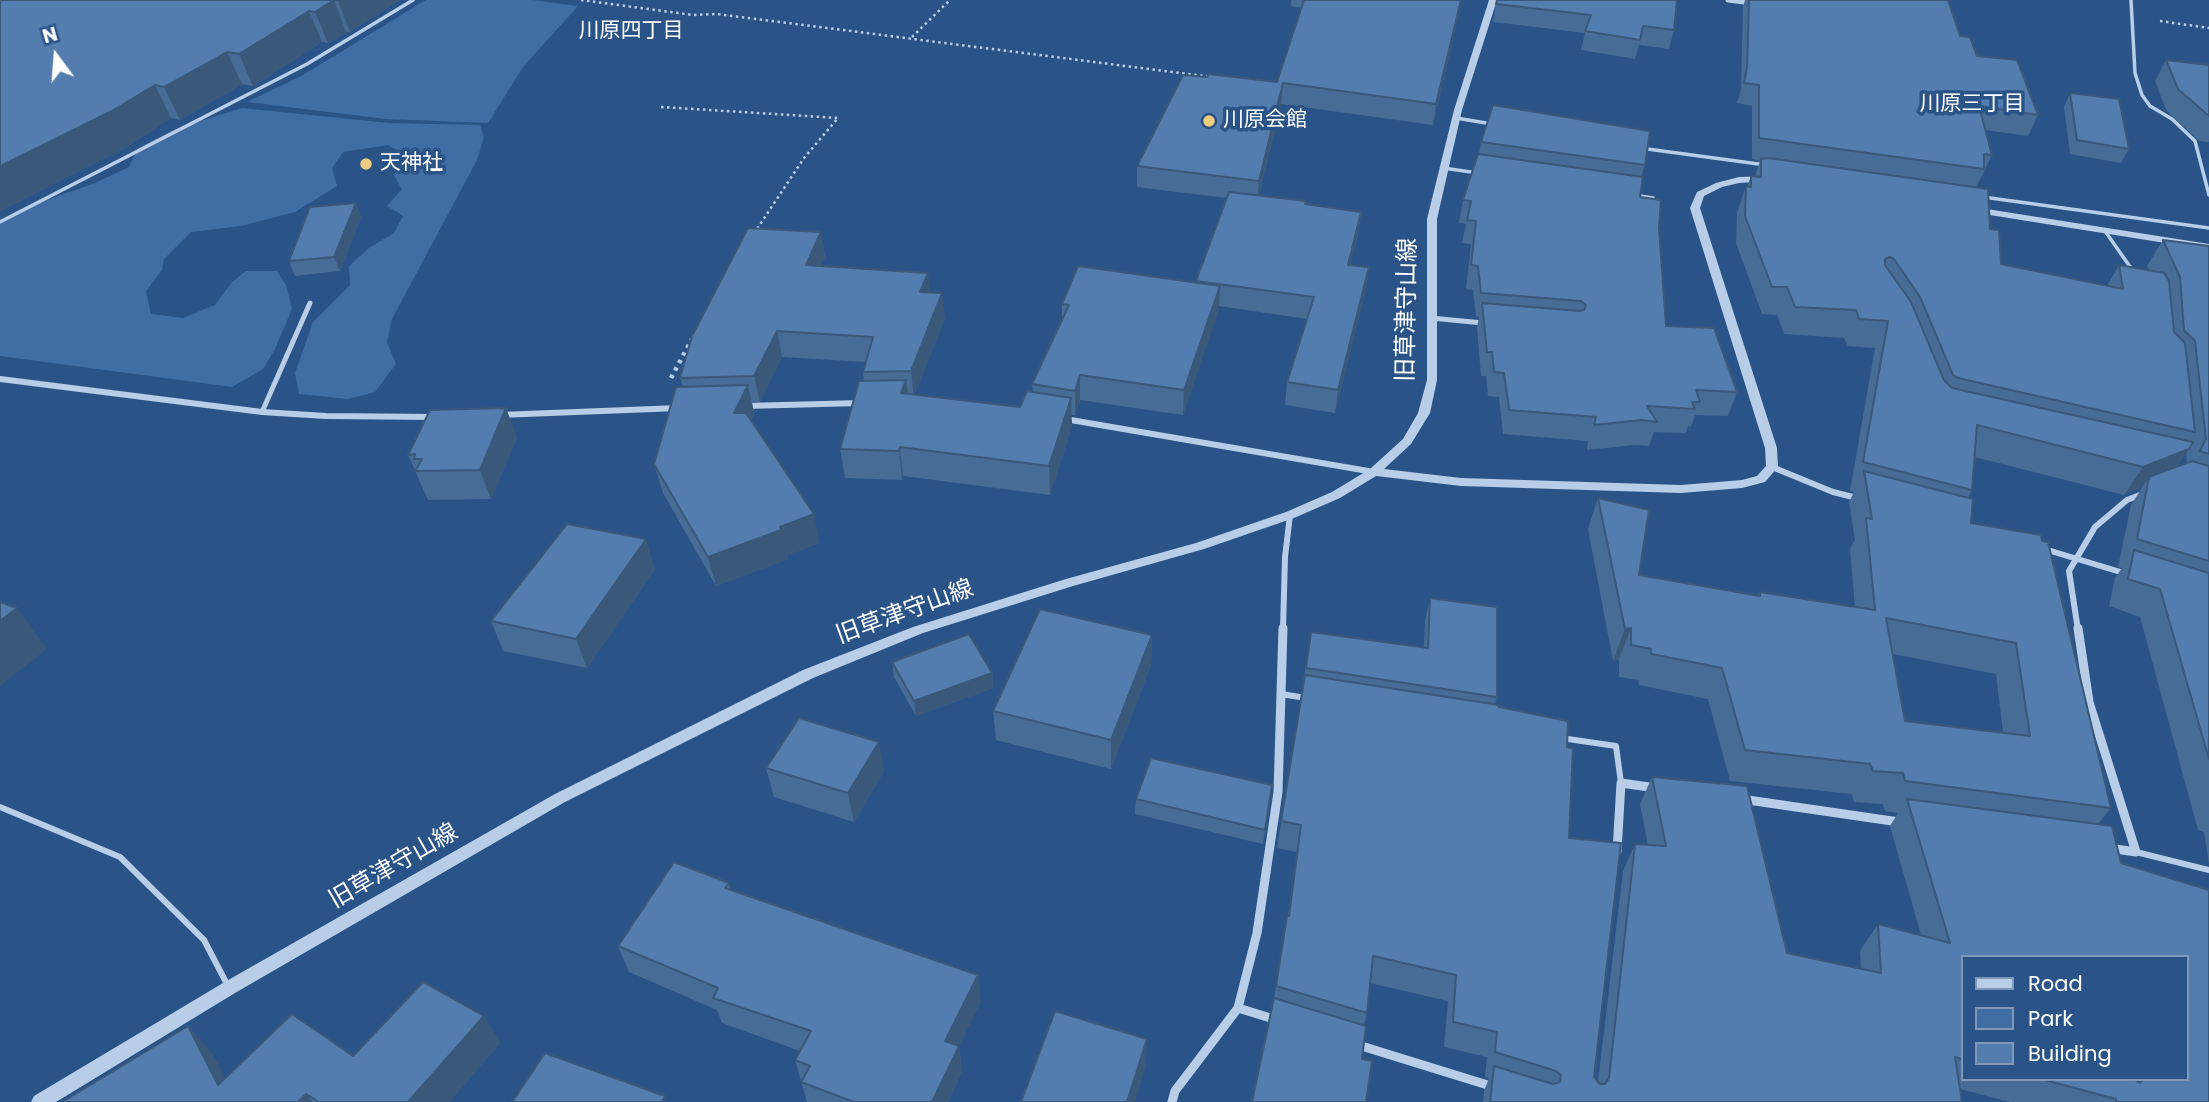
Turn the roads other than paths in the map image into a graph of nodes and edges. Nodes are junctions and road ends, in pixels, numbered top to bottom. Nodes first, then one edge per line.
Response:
1 (413, 0) edge
2 (1493, 0) edge
3 (1728, 0) edge
4 (2131, 0) edge
5 (1754, 3) edge
6 (1456, 118) junction
7 (1504, 126) edge
8 (1639, 148) edge
9 (1771, 165) edge
10 (1443, 168) junction
11 (1482, 174) edge
12 (1772, 180) edge
13 (1627, 194) edge
14 (2209, 195) edge
15 (1975, 196) edge
16 (1653, 198) edge
17 (1957, 207) edge
18 (0, 222) edge
19 (2209, 228) edge
20 (2105, 231) junction
21 (2209, 247) edge
22 (2135, 274) edge
23 (310, 303) dead end
24 (1431, 318) junction
25 (1496, 324) edge
26 (0, 379) edge
27 (876, 403) edge
28 (732, 407) edge
29 (693, 408) edge
30 (262, 412) junction
31 (491, 416) edge
32 (451, 417) edge
33 (1057, 418) edge
34 (1772, 467) junction
35 (1374, 472) junction
36 (2150, 491) edge
37 (1870, 502) edge
38 (1290, 514) junction
39 (2030, 545) edge
40 (2076, 558) junction
41 (2129, 575) edge
42 (1281, 694) junction
43 (1308, 698) edge
44 (1549, 736) edge
45 (1622, 783) junction
46 (1662, 788) edge
47 (1730, 798) edge
48 (0, 807) edge
49 (1915, 824) edge
50 (2097, 847) edge
51 (2136, 852) junction
52 (1616, 863) edge
53 (2209, 870) edge
54 (229, 988) junction
55 (1238, 1008) junction
56 (1291, 1024) edge
57 (1344, 1041) edge
58 (1503, 1090) edge
59 (40, 1102) edge
60 (1172, 1102) edge

1 - 18 lane
2 - 6 street, 旧草津守山線
3 - 5 street
4 - 14 lane
6 - 7 lane
6 - 10 street, 旧草津守山線
8 - 9 lane
10 - 11 lane
10 - 24 street, 旧草津守山線
12 - 34 street
13 - 16 lane
15 - 19 lane
17 - 20 street
20 - 21 street
20 - 22 lane
23 - 30 lane
24 - 25 lane
24 - 35 street, 旧草津守山線
26 - 30 street
27 - 28 street
29 - 31 street
30 - 32 street
33 - 35 street
34 - 35 street
34 - 37 street
35 - 38 street, 旧草津守山線
36 - 40 street
38 - 42 street
38 - 54 street, 旧草津守山線
39 - 40 street
40 - 41 street
40 - 51 street
42 - 43 lane
42 - 55 street
44 - 45 lane
45 - 46 street
45 - 52 street
47 - 49 street
48 - 54 lane
50 - 51 street
51 - 53 lane
54 - 59 street, 旧草津守山線
55 - 56 street
55 - 60 street
57 - 58 street

